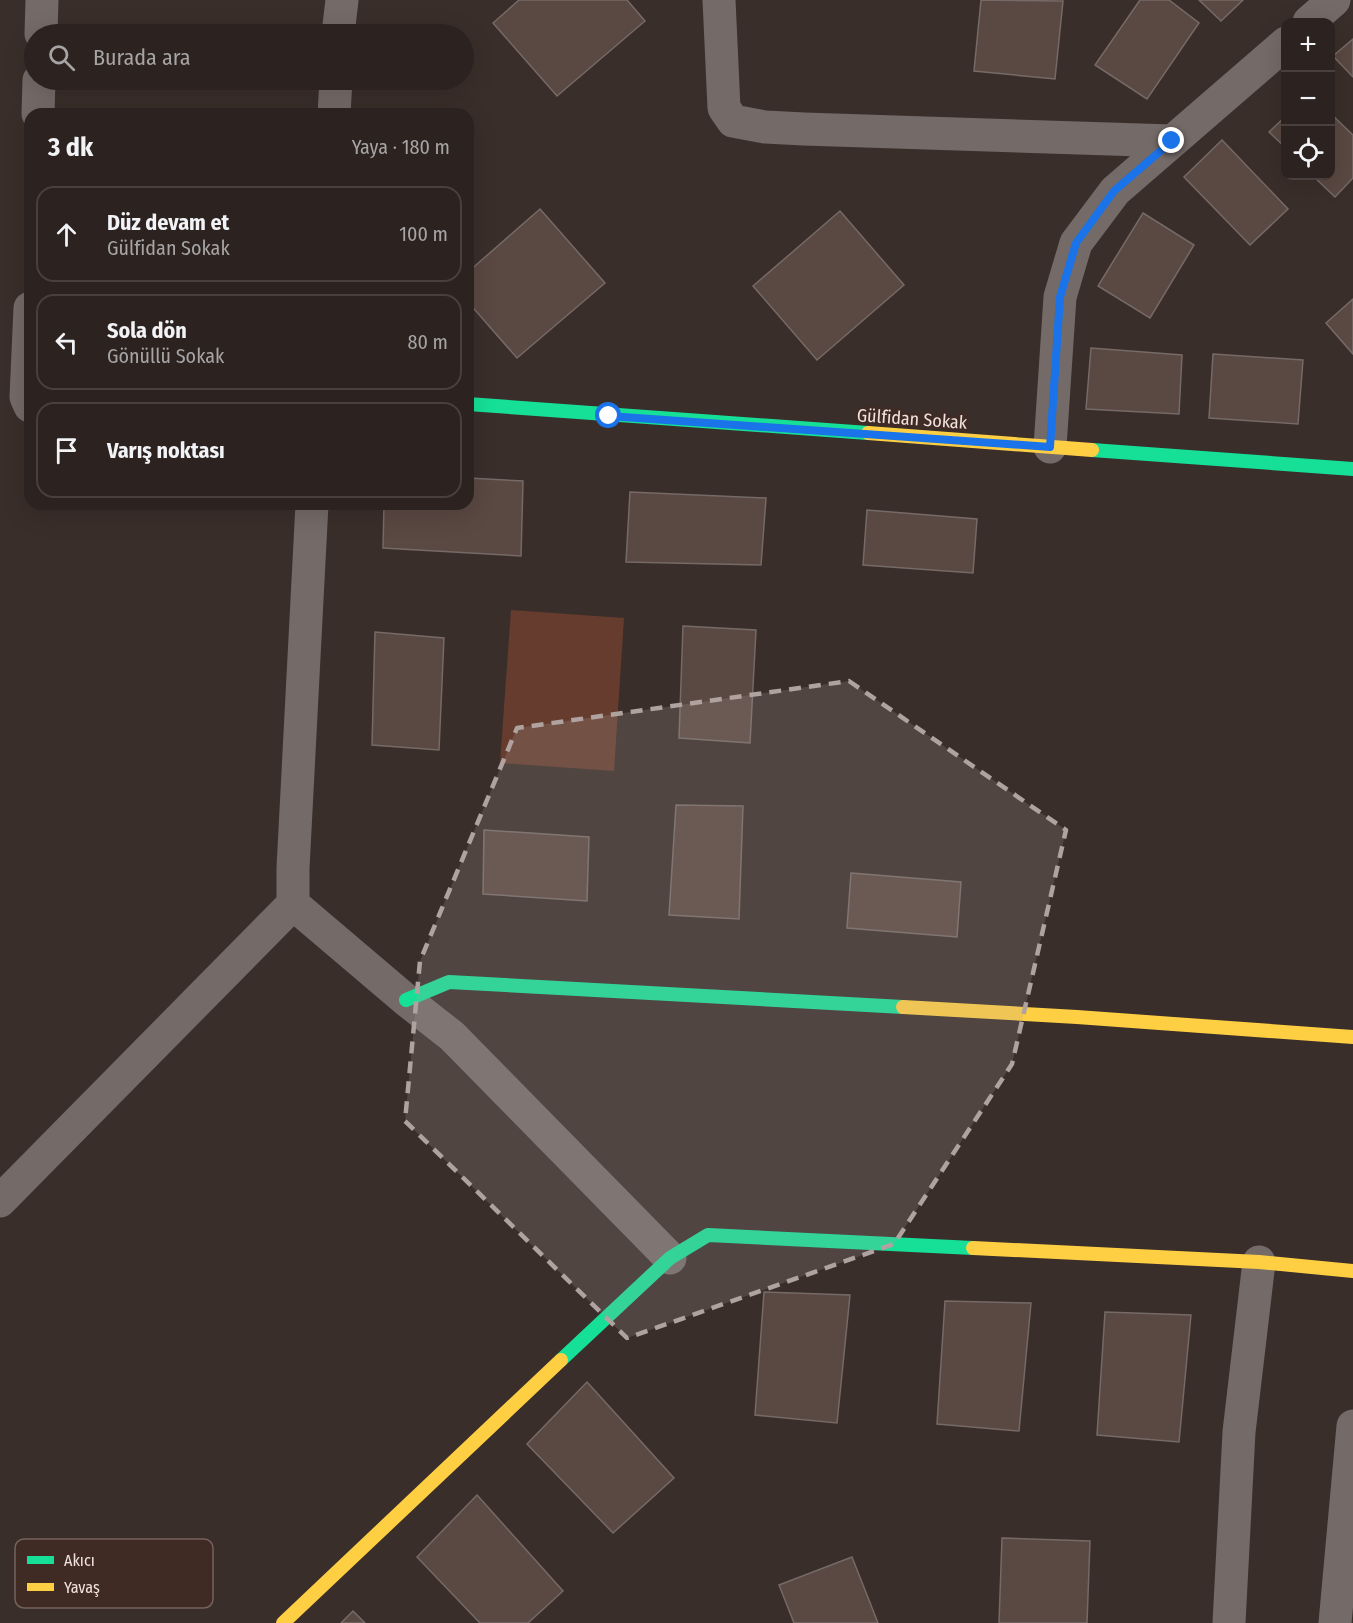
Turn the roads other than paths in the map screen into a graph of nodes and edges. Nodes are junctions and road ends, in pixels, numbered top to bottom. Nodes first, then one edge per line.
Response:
1 (42, 0) edge
2 (342, 0) edge
3 (719, 0) edge
4 (1334, 0) edge
5 (1314, 18) edge
6 (41, 24) edge
7 (339, 24) edge
8 (1281, 46) edge
9 (39, 90) edge
10 (335, 90) edge
11 (38, 108) edge
12 (334, 108) edge
13 (1172, 141) junction
14 (474, 404) edge
15 (1050, 447) junction
16 (1353, 469) edge
17 (312, 510) edge
18 (293, 904) junction
19 (406, 1000) junction
20 (1353, 1037) edge
21 (0, 1201) edge
22 (669, 1258) junction
23 (1258, 1262) junction
24 (1353, 1271) edge
25 (1353, 1426) edge
26 (283, 1623) edge
27 (1229, 1623) edge
28 (1335, 1623) edge

1 - 6 street
2 - 7 street
3 - 13 street
4 - 5 street
8 - 13 street
9 - 11 street
10 - 12 street
13 - 15 street
14 - 15 street, Gülfidan Sokak
15 - 16 street, Gülfidan Sokak
17 - 18 street
18 - 19 street
18 - 21 street
19 - 20 street
19 - 22 street
22 - 23 street
22 - 26 street
23 - 24 street
23 - 27 street
25 - 28 street

